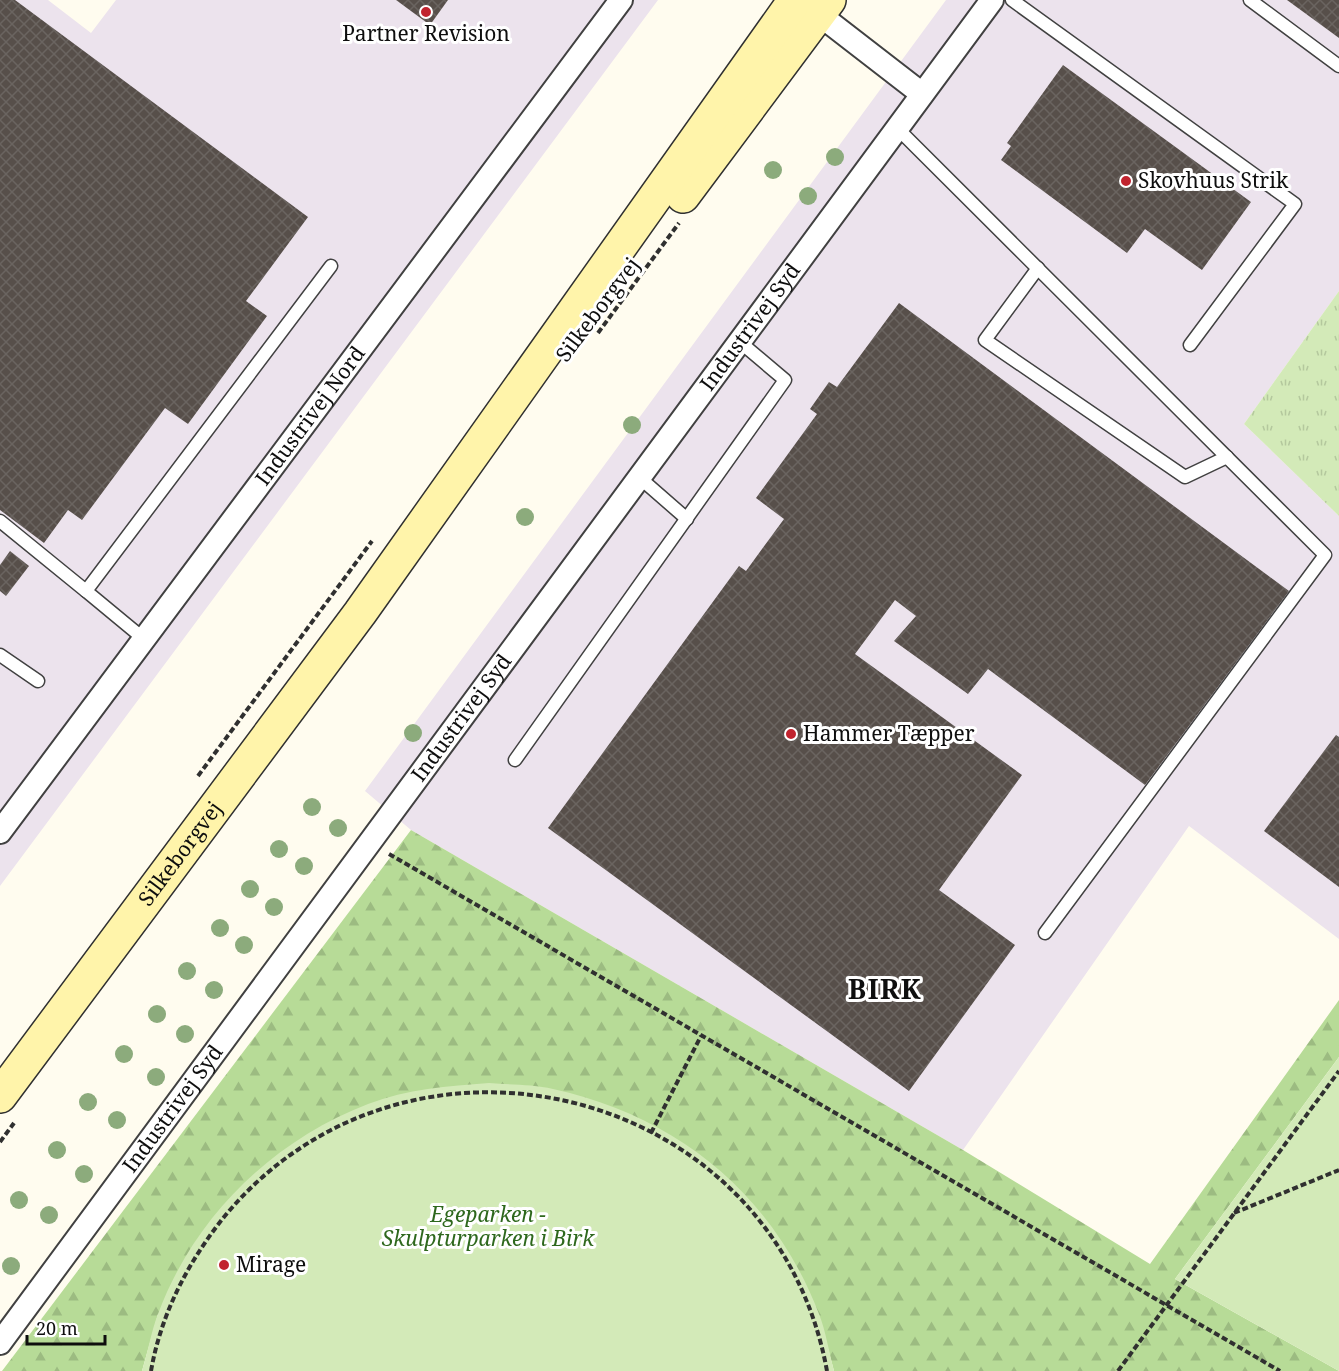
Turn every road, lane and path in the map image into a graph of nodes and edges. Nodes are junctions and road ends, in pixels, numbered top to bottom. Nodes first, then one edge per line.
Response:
1 (621, 0) edge
2 (992, 0) edge
3 (1012, 0) edge
4 (1250, 0) edge
5 (810, 3) edge
6 (1339, 66) edge
7 (922, 94) junction
8 (897, 128) junction
9 (331, 266) dead end
10 (1038, 268) junction
11 (740, 342) junction
12 (1190, 345) dead end
13 (1227, 457) junction
14 (640, 478) junction
15 (687, 519) junction
16 (0, 521) edge
17 (86, 591) junction
18 (144, 639) junction
19 (0, 655) edge
20 (38, 681) dead end
21 (515, 760) dead end
22 (0, 832) edge
23 (370, 844) junction
24 (1045, 933) dead end
25 (700, 1036) junction
26 (1339, 1071) edge
27 (0, 1096) edge
28 (651, 1132) junction
29 (1339, 1170) edge
30 (1233, 1214) junction
31 (1165, 1306) junction
32 (0, 1343) edge
33 (151, 1371) edge
34 (827, 1371) edge
35 (1118, 1371) edge
36 (1280, 1371) edge

1 - 18 street, Industrivej Nord
2 - 7 street, Industrivej Syd
3 - 12 lane
4 - 6 lane
5 - 7 street
5 - 27 main road, Silkeborgvej
7 - 8 street, Industrivej Syd
8 - 10 lane
8 - 11 street, Industrivej Syd
9 - 17 lane
10 - 13 lane
10 - 13 lane
11 - 14 street, Industrivej Syd
11 - 15 lane
13 - 24 lane
14 - 15 lane
14 - 23 street, Industrivej Syd
15 - 21 lane
16 - 17 lane
17 - 18 lane
18 - 22 street, Industrivej Nord
19 - 20 lane
23 - 25 path
23 - 32 street, Industrivej Syd
25 - 28 path
25 - 31 path
26 - 30 path
28 - 33 path
28 - 34 path
29 - 30 path
30 - 31 path
31 - 35 path
31 - 36 path

